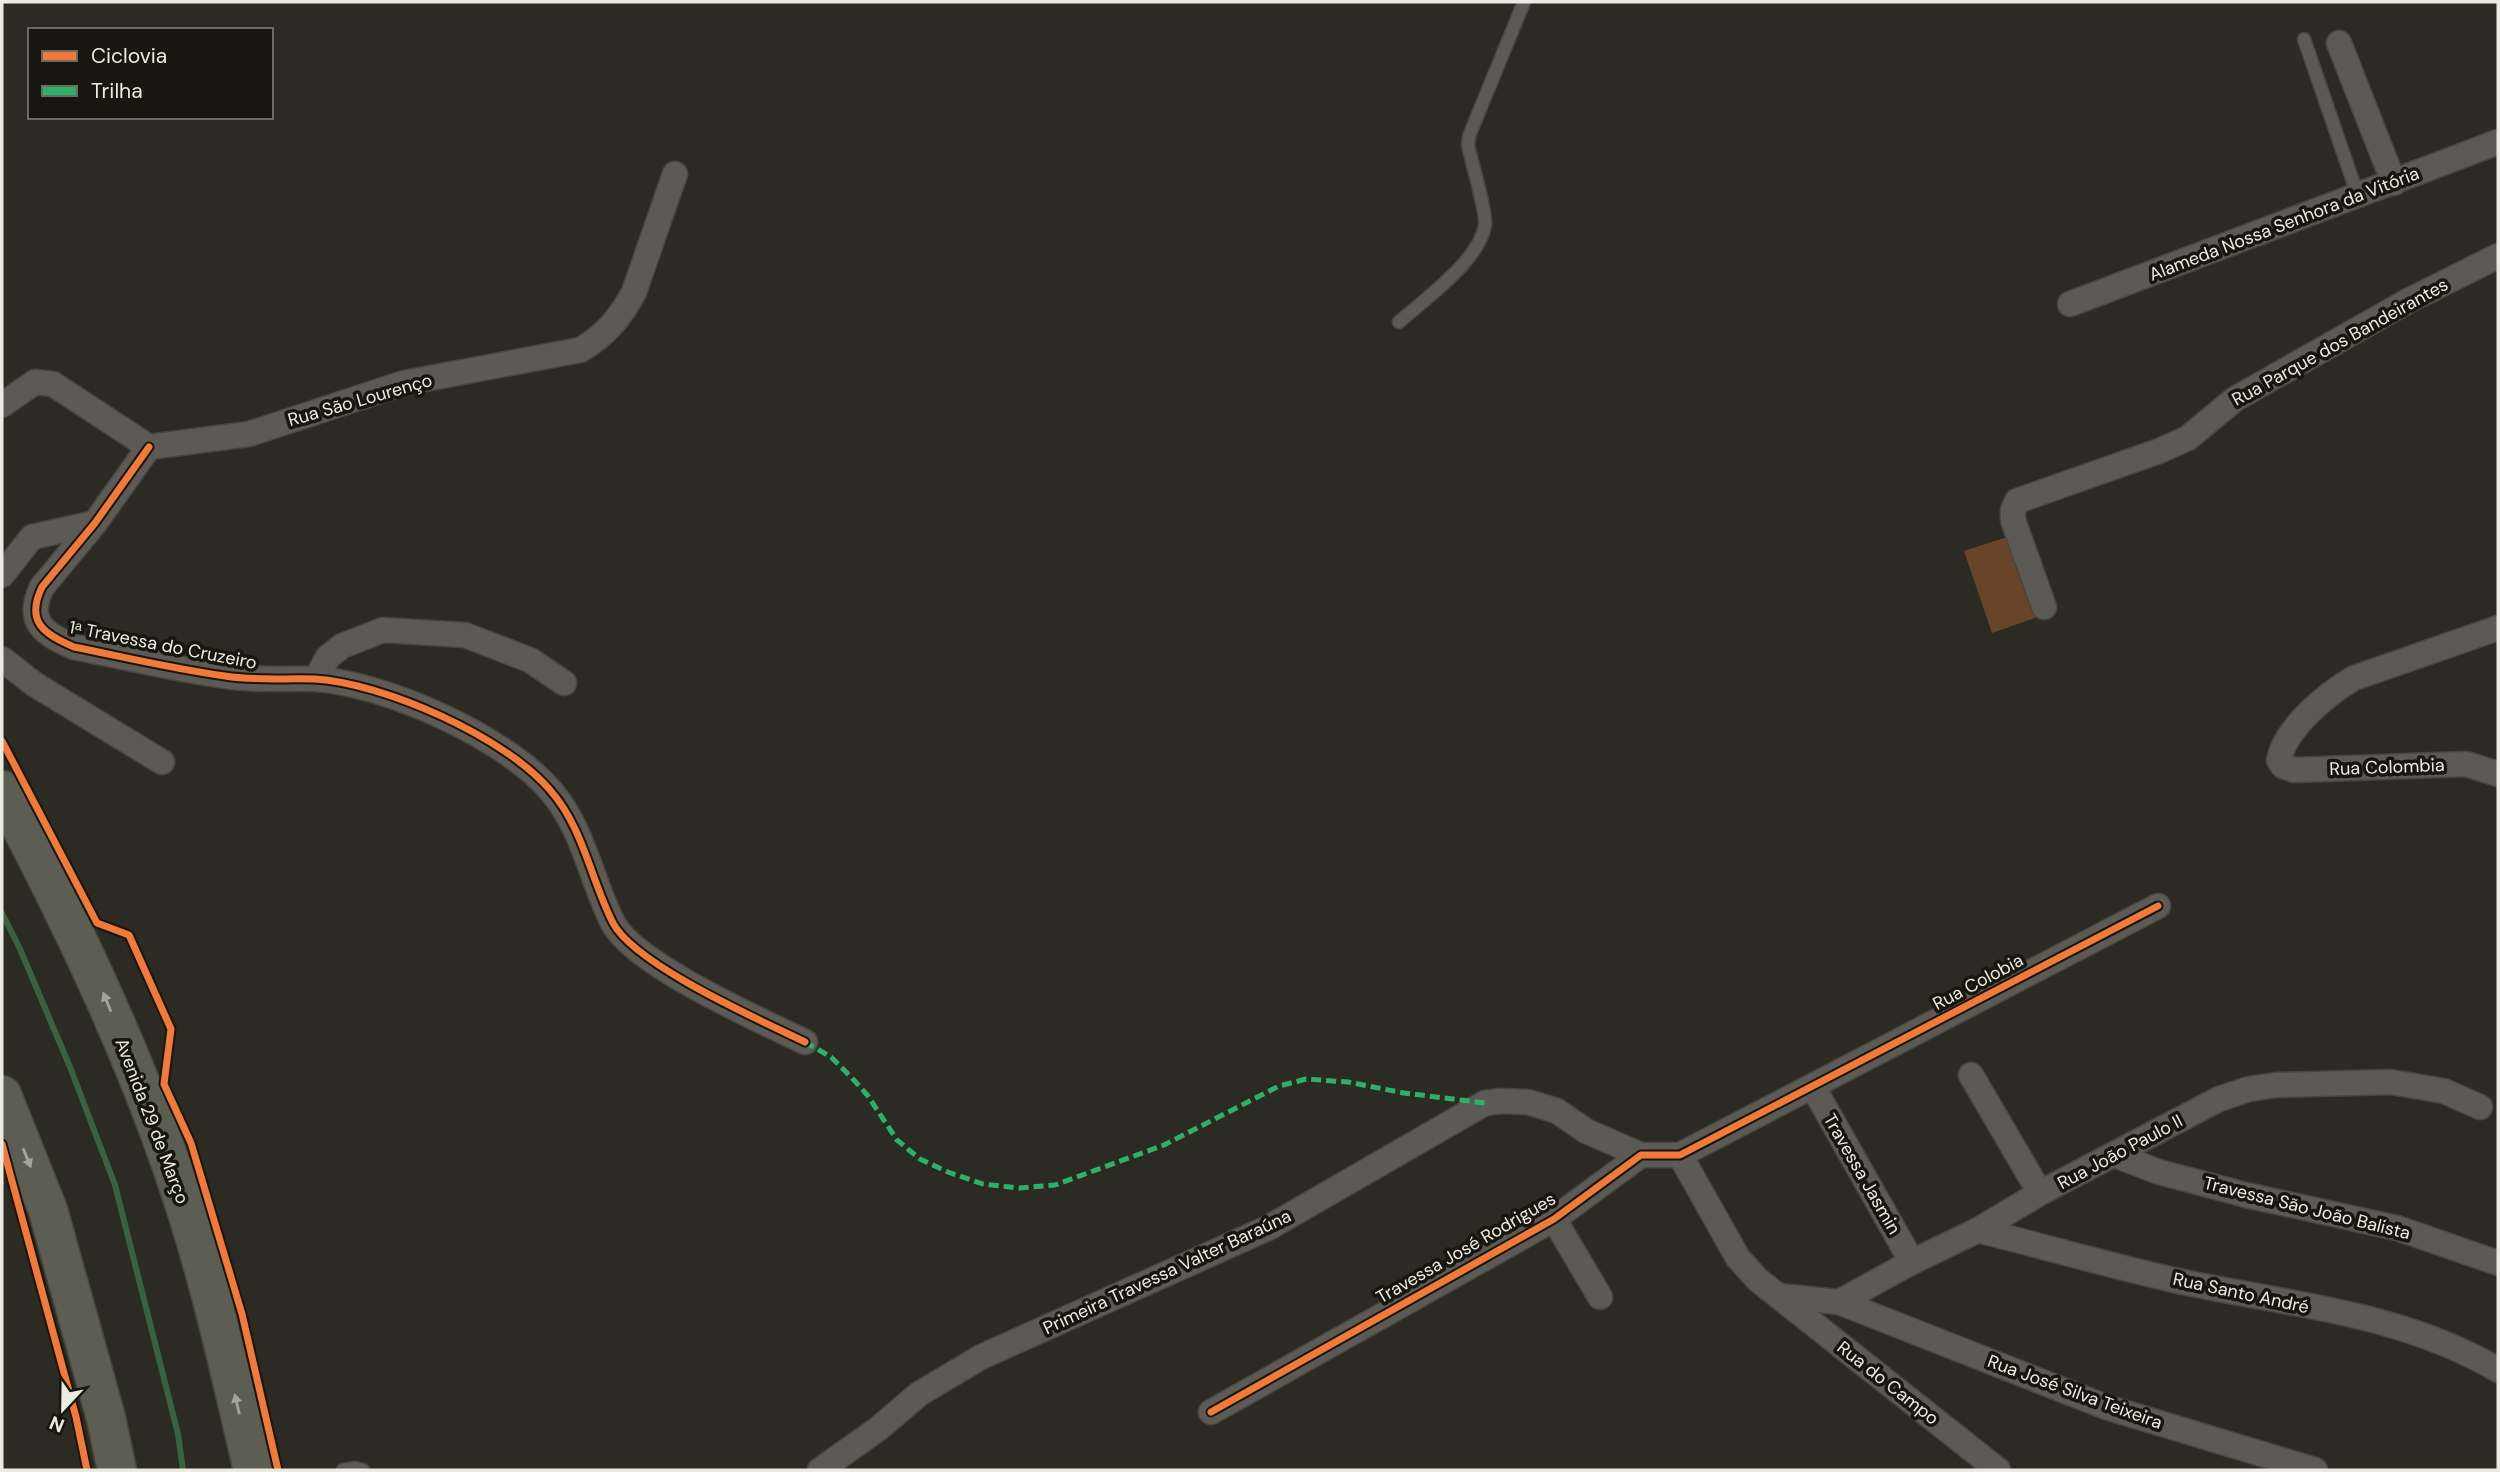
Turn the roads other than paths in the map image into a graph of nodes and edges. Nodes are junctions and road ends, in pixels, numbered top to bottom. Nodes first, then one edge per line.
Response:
1 (1524, 2) edge
2 (2304, 39) dead end
3 (2339, 43) dead end
4 (2498, 142) edge
5 (675, 174) dead end
6 (2394, 183) junction
7 (2358, 196) junction
8 (2498, 256) edge
9 (2070, 304) dead end
10 (1399, 322) dead end
11 (2, 405) edge
12 (149, 447) junction
13 (95, 523) junction
14 (2, 575) edge
15 (2044, 607) dead end
16 (2498, 628) edge
17 (2, 659) edge
18 (316, 679) junction
19 (564, 684) dead end
20 (162, 762) dead end
21 (2498, 774) edge
22 (2, 790) edge
23 (2158, 906) dead end
24 (805, 1042) dead end
25 (1971, 1075) dead end
26 (1813, 1087) junction
27 (2, 1095) edge
28 (2480, 1107) dead end
29 (1640, 1154) junction
30 (1680, 1155) junction
31 (2115, 1155) junction
32 (2040, 1194) junction
33 (1554, 1219) junction
34 (1978, 1230) junction
35 (1912, 1262) junction
36 (2498, 1263) edge
37 (1779, 1296) junction
38 (1600, 1297) dead end
39 (1839, 1302) junction
40 (2498, 1370) edge
41 (1211, 1412) dead end
42 (106, 1418) junction
43 (108, 1470) edge
44 (117, 1470) edge
45 (253, 1470) edge
46 (343, 1470) edge
47 (363, 1470) edge
48 (820, 1470) edge
49 (1998, 1470) edge
50 (2315, 1470) edge

1 - 10 lane
2 - 7 lane
3 - 6 street
4 - 6 street, Alameda Nossa Senhora da Vitória
5 - 12 street, Rua São Lourenço
6 - 7 street, Alameda Nossa Senhora da Vitória
7 - 9 street, Alameda Nossa Senhora da Vitória
8 - 15 street, Rua Parque dos Bandeirantes
11 - 12 street
12 - 13 street, 1ᵃ Travessa do Cruzeiro
13 - 14 street
13 - 18 street, 1ᵃ Travessa do Cruzeiro
16 - 21 street, Rua Colombia
17 - 20 street
18 - 19 street
18 - 24 street, 1ᵃ Travessa do Cruzeiro
45 -> 22 main road, Avenida 29 de Março
23 - 26 street, Rua Colobia
25 - 32 street
26 - 30 street
26 - 35 street, Travessa Jasmin
27 -> 42 main road
28 - 31 street, Rua João Paulo II
29 - 30 street
29 - 33 street, Travessa José Rodrigues
29 - 48 street, Primeira Travessa Valter Baraúna
30 - 37 street, Rua do Campo
31 - 32 street, Rua João Paulo II
31 - 36 street, Travessa São João Balista
32 - 34 street, Rua João Paulo II
33 - 38 street
33 - 41 street, Travessa José Rodrigues
34 - 35 street, Rua João Paulo II
34 - 40 street, Rua Santo André
35 - 39 street, Rua João Paulo II
37 - 39 street
37 - 49 street, Rua do Campo
39 - 50 street, Rua José Silva Teixeira
42 - 43 main road
42 - 44 main road
46 - 47 lane

